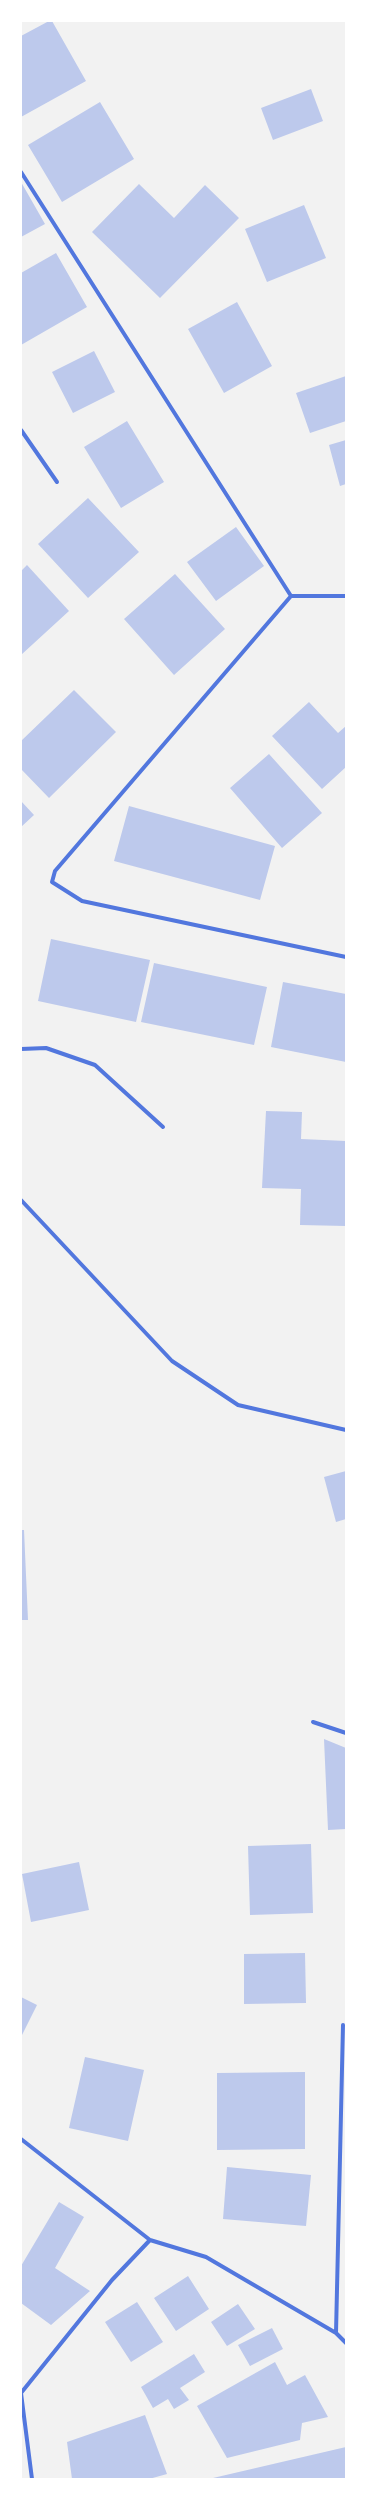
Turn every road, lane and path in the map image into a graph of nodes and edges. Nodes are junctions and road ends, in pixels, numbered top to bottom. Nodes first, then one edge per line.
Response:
1 (21, 172) edge
2 (21, 430) edge
3 (57, 482) dead end
4 (291, 596) junction
5 (346, 596) edge
6 (346, 957) edge
7 (21, 1049) edge
8 (163, 1127) dead end
9 (21, 1200) edge
10 (346, 1430) edge
11 (313, 1722) dead end
12 (346, 1733) edge
13 (343, 2026) dead end
14 (21, 2139) edge
15 (150, 2240) junction
16 (336, 2333) junction
17 (346, 2343) edge
18 (21, 2393) edge
19 (32, 2479) edge

1 - 4 street
2 - 3 street
4 - 5 street
4 - 6 street
7 - 8 street
9 - 10 street
11 - 12 street
13 - 16 street
14 - 15 street
15 - 16 street
15 - 18 street
16 - 17 street
18 - 19 street

